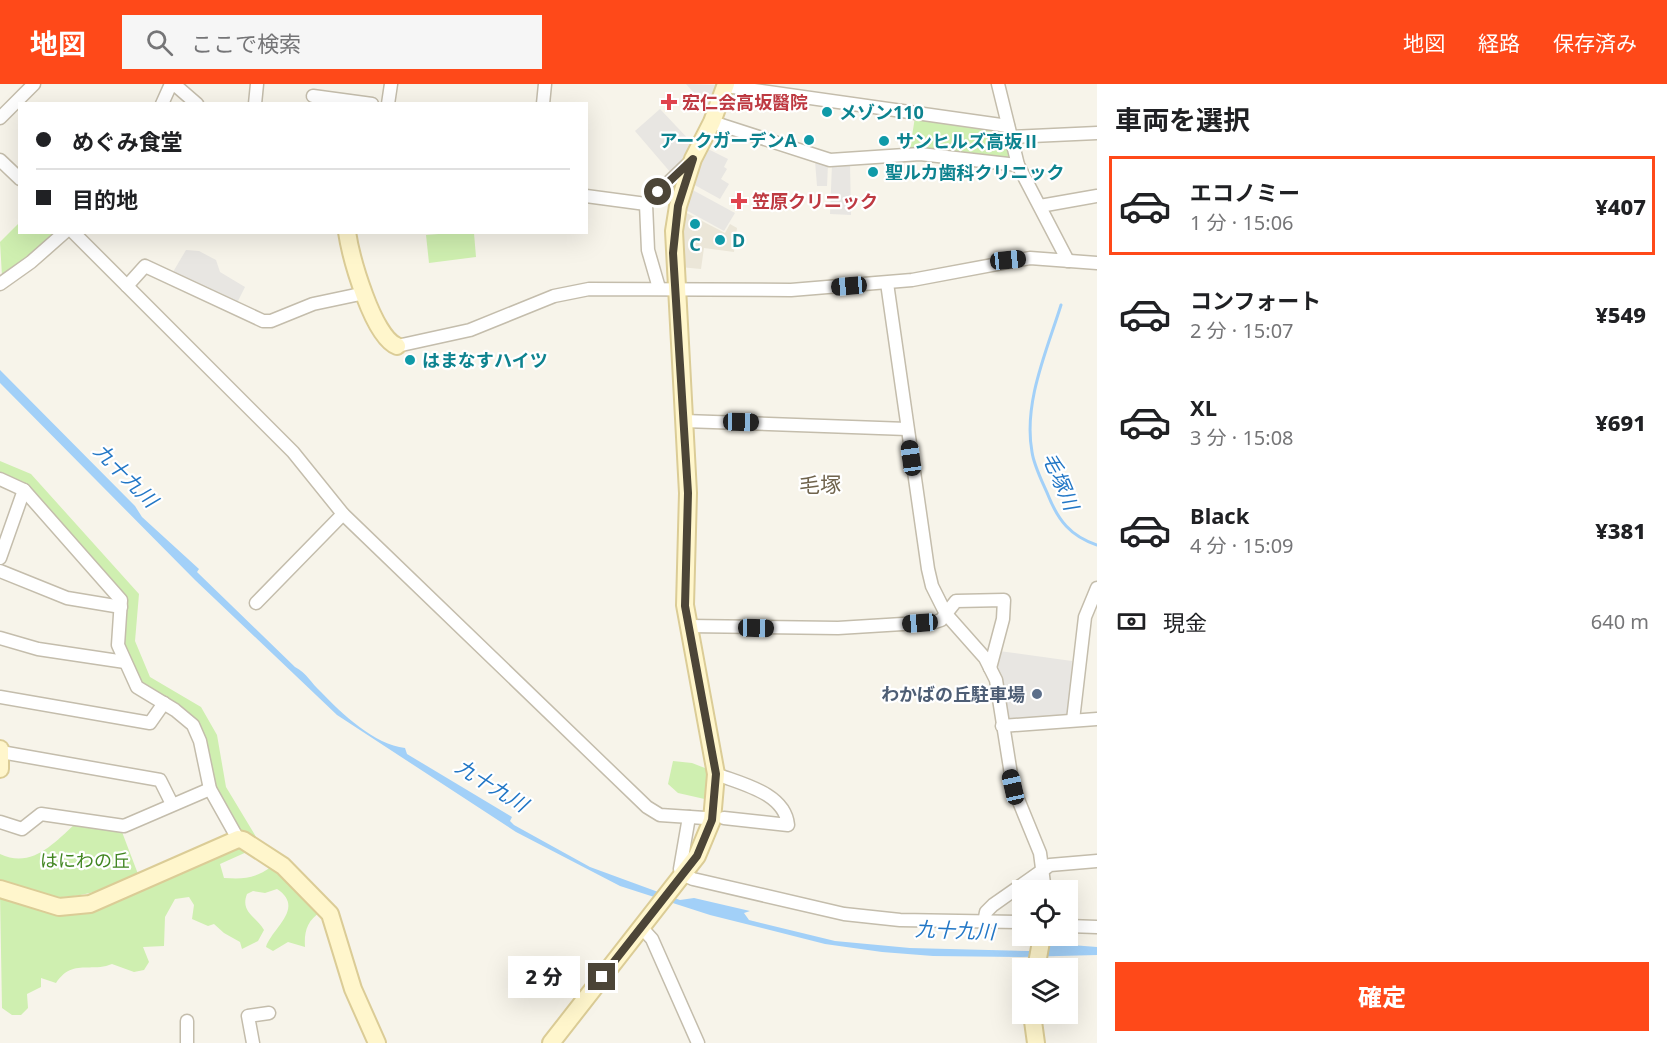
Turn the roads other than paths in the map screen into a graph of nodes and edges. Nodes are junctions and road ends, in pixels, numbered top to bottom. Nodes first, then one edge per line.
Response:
1 (34, 84) edge
2 (173, 84) edge
3 (257, 84) edge
4 (391, 84) edge
5 (545, 84) edge
6 (998, 84) edge
7 (726, 85) edge
8 (313, 96) dead end
9 (163, 102) edge
10 (195, 102) edge
11 (255, 102) edge
12 (357, 102) edge
13 (388, 102) edge
14 (543, 102) edge
15 (0, 118) edge
16 (712, 122) junction
17 (1010, 132) junction
18 (1097, 133) edge
19 (693, 159) junction
20 (0, 160) edge
21 (1018, 165) junction
22 (18, 177) edge
23 (588, 196) edge
24 (1097, 196) edge
25 (646, 204) junction
26 (1040, 206) junction
27 (63, 234) edge
28 (76, 234) edge
29 (347, 234) edge
30 (1068, 261) junction
31 (1097, 263) edge
32 (887, 283) junction
33 (0, 284) edge
34 (127, 285) junction
35 (659, 288) junction
36 (677, 288) junction
37 (365, 293) junction
38 (397, 346) joint
39 (684, 421) junction
40 (907, 429) junction
41 (0, 479) edge
42 (24, 490) junction
43 (0, 511) edge
44 (344, 514) junction
45 (13, 516) junction
46 (0, 558) edge
47 (0, 571) edge
48 (1097, 588) edge
49 (256, 603) dead end
50 (121, 607) junction
51 (946, 614) junction
52 (688, 626) junction
53 (0, 638) edge
54 (125, 662) junction
55 (990, 668) junction
56 (0, 697) edge
57 (164, 703) junction
58 (1097, 719) edge
59 (1073, 720) junction
60 (1002, 726) junction
61 (0, 751) edge
62 (0, 769) edge
63 (716, 774) junction
64 (210, 789) junction
65 (171, 804) junction
66 (689, 817) junction
67 (705, 818) dead end
68 (723, 818) dead end
69 (0, 822) edge
70 (238, 839) junction
71 (1097, 861) edge
72 (1043, 871) junction
73 (680, 876) junction
74 (1044, 880) edge
75 (0, 889) edge
76 (1012, 922) edge
77 (984, 923) junction
78 (1078, 926) edge
79 (640, 927) junction
80 (1097, 927) edge
81 (269, 1013) dead end
82 (187, 1021) dead end
83 (1033, 1024) edge
84 (187, 1043) edge
85 (253, 1043) edge
86 (377, 1043) edge
87 (551, 1043) edge
88 (698, 1043) edge
89 (1036, 1043) edge

1 - 15 street
2 - 9 street
2 - 10 street
3 - 11 street
4 - 13 street
5 - 14 street
6 - 17 street
7 - 16 street
7 - 17 street
8 - 12 street
16 - 19 street
16 - 21 street
17 - 18 street
17 - 21 street
19 - 25 street
19 - 36 street
20 - 22 street
21 - 26 street
23 - 25 street
24 - 26 street
25 - 35 street
26 - 30 street
27 - 33 street
28 - 34 street
29 - 37 street
30 - 31 street
30 - 32 street
32 - 36 street
32 - 40 street
34 - 37 street
34 - 44 street
35 - 36 street
35 - 38 street
36 - 39 street
37 - 38 street
39 - 40 street
39 - 52 street
40 - 51 street
41 - 42 street
42 - 45 street
42 - 50 street
43 - 45 street
44 - 49 street
44 - 66 street
45 - 46 street
47 - 50 street
48 - 59 street
50 - 54 street
51 - 52 street
51 - 55 street
51 - 55 street
52 - 63 street
53 - 54 street
54 - 57 street
55 - 60 street
56 - 57 street
57 - 64 street
58 - 59 street
59 - 60 street
60 - 72 street
61 - 62 street
61 - 65 street
63 - 68 street
63 - 73 street
64 - 65 street
64 - 70 street
65 - 69 street
66 - 67 street
66 - 73 street
70 - 75 street
70 - 86 street
71 - 72 street
72 - 74 street
72 - 77 street
73 - 77 street
73 - 79 street
76 - 77 street
78 - 80 street
79 - 87 street
79 - 88 street
81 - 85 street
82 - 84 street
83 - 89 street

